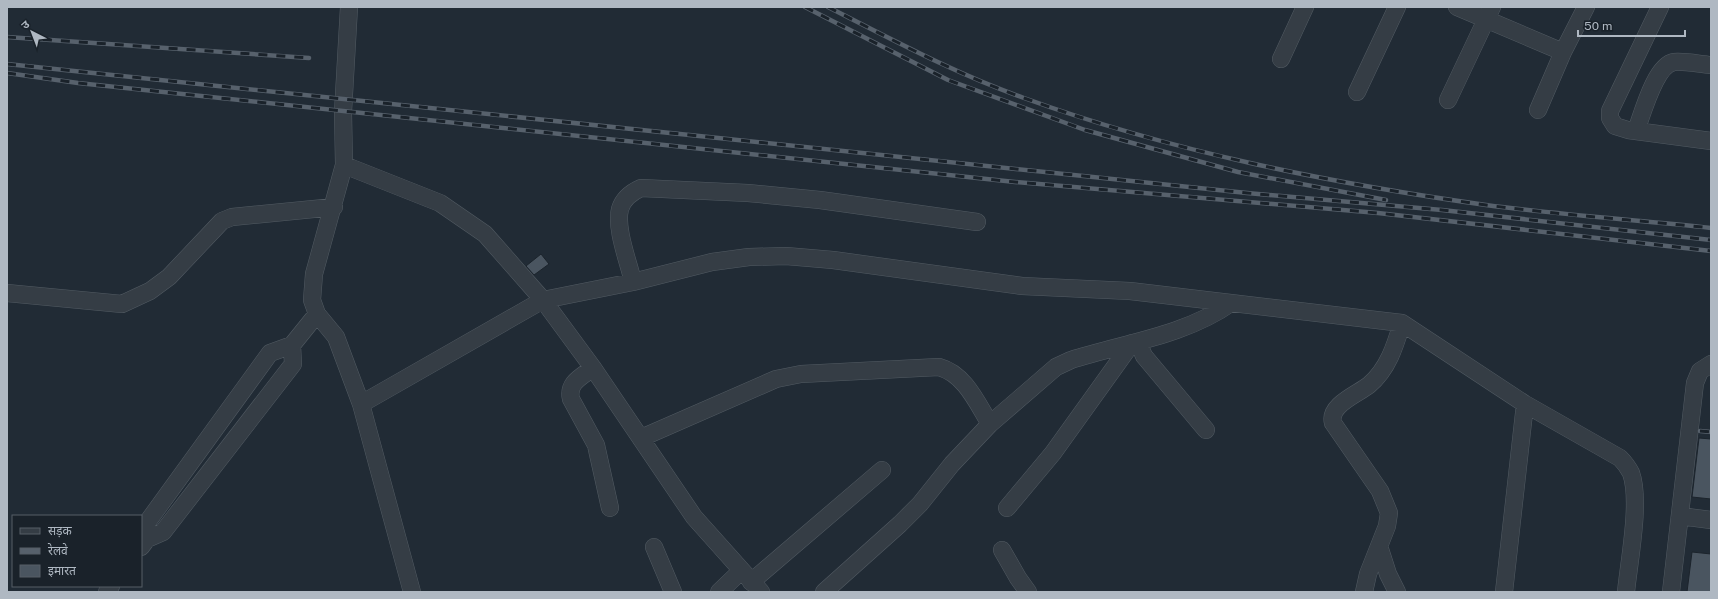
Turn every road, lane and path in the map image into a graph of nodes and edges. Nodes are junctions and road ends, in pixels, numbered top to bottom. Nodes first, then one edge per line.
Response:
1 (349, 7) edge
2 (1305, 7) edge
3 (1397, 7) edge
4 (1457, 7) edge
5 (1586, 7) edge
6 (1660, 7) edge
7 (1489, 13) edge
8 (1563, 52) junction
9 (1281, 59) dead end
10 (1711, 65) edge
11 (1357, 92) dead end
12 (1448, 100) dead end
13 (1538, 110) dead end
14 (1636, 131) junction
15 (1711, 141) edge
16 (344, 164) junction
17 (334, 207) junction
18 (977, 222) dead end
19 (634, 282) junction
20 (7, 292) edge
21 (543, 300) junction
22 (1231, 303) junction
23 (317, 314) junction
24 (1402, 324) junction
25 (1135, 342) junction
26 (292, 344) junction
27 (1711, 364) edge
28 (593, 368) junction
29 (361, 404) junction
30 (1526, 404) junction
31 (990, 424) junction
32 (1206, 430) dead end
33 (641, 438) junction
34 (882, 470) dead end
35 (610, 508) dead end
36 (1007, 508) dead end
37 (1680, 516) junction
38 (1711, 520) edge
39 (144, 543) edge
40 (1379, 546) junction
41 (654, 547) dead end
42 (1002, 550) dead end
43 (751, 582) edge
44 (412, 592) edge
45 (673, 592) edge
46 (719, 592) edge
47 (824, 592) edge
48 (1028, 592) edge
49 (1364, 592) edge
50 (1397, 592) edge
51 (1504, 592) edge
52 (1626, 592) edge
53 (1671, 592) edge

1 - 16 street
2 - 9 street
3 - 11 street
4 - 7 street
5 - 8 street
6 - 14 street
7 - 8 street
7 - 12 street
8 - 13 street
10 - 14 street
14 - 15 street
16 - 17 street
16 - 21 street
17 - 20 street
17 - 23 street
18 - 19 street
19 - 21 street
19 - 22 street
21 - 28 street
21 - 29 street
22 - 24 street
22 - 25 street
23 - 26 street
23 - 29 street
24 - 30 street
24 - 40 street
25 - 31 street
25 - 32 street
25 - 36 street
26 - 39 street
26 - 39 street
27 - 37 street
28 - 33 street
28 - 35 street
29 - 44 street
30 - 51 street
30 - 52 street
31 - 33 street
31 - 47 street
33 - 43 street
34 - 43 street
37 - 38 street
37 - 53 street
40 - 49 street
40 - 50 street
41 - 45 street
42 - 48 street
43 - 46 street

